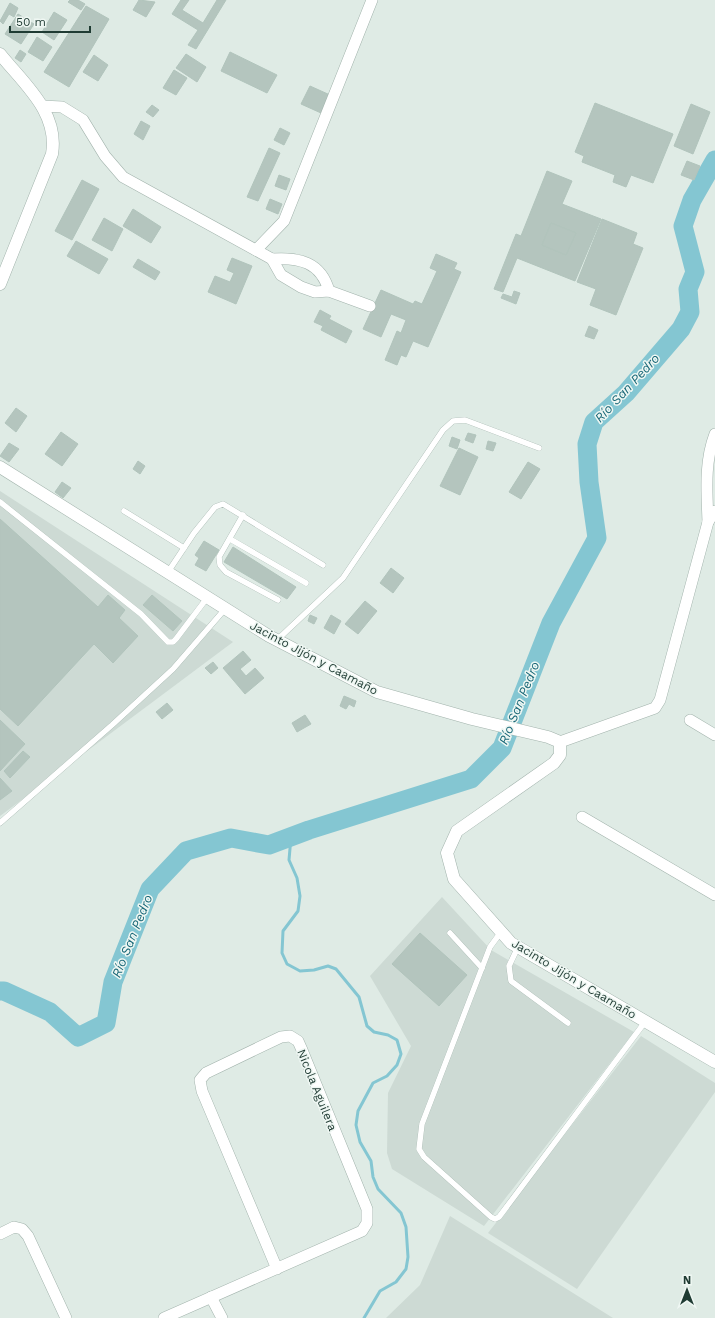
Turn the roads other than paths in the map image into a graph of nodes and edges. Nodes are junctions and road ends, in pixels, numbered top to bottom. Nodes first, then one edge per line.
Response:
1 (372, 0) edge
2 (0, 54) edge
3 (42, 106) junction
4 (256, 250) junction
5 (272, 259) junction
6 (0, 284) edge
7 (329, 291) junction
8 (370, 306) dead end
9 (715, 434) edge
10 (539, 448) dead end
11 (0, 467) edge
12 (0, 502) edge
13 (124, 510) dead end
14 (715, 511) edge
15 (243, 515) junction
16 (708, 522) junction
17 (230, 539) junction
18 (184, 548) junction
19 (323, 565) dead end
20 (167, 573) junction
21 (306, 583) dead end
22 (207, 598) junction
23 (278, 600) dead end
24 (225, 609) junction
25 (277, 640) junction
26 (690, 720) dead end
27 (715, 735) edge
28 (560, 742) junction
29 (582, 817) dead end
30 (0, 822) edge
31 (715, 895) edge
32 (450, 932) dead end
33 (501, 932) junction
34 (518, 947) junction
35 (482, 968) junction
36 (645, 1021) junction
37 (568, 1023) dead end
38 (715, 1062) edge
39 (0, 1234) edge
40 (274, 1270) junction
41 (210, 1297) junction
42 (66, 1318) edge
43 (164, 1318) edge
44 (222, 1318) edge

1 - 4 street
2 - 3 street
3 - 4 street
3 - 6 street
4 - 5 street
5 - 7 street
5 - 7 street
7 - 8 street
9 - 16 street
10 - 25 lane
11 - 20 street, Jacinto Jijón y Caamaño
12 - 22 lane
13 - 18 lane
14 - 16 street
15 - 17 lane
15 - 18 lane
15 - 19 lane
16 - 28 street
17 - 21 lane
17 - 23 lane
18 - 20 lane
20 - 22 street, Jacinto Jijón y Caamaño
22 - 24 street, Jacinto Jijón y Caamaño
24 - 25 street, Jacinto Jijón y Caamaño
24 - 30 lane
25 - 28 street, Jacinto Jijón y Caamaño
26 - 27 street
28 - 33 street, Jacinto Jijón y Caamaño
29 - 31 street
32 - 35 lane
33 - 34 street, Jacinto Jijón y Caamaño
33 - 35 lane
34 - 36 street, Jacinto Jijón y Caamaño
34 - 37 lane
35 - 36 lane
36 - 38 street, Jacinto Jijón y Caamaño
39 - 42 street
40 - 40 street, Nicola Aguilera
40 - 41 street
41 - 43 street
41 - 44 street

